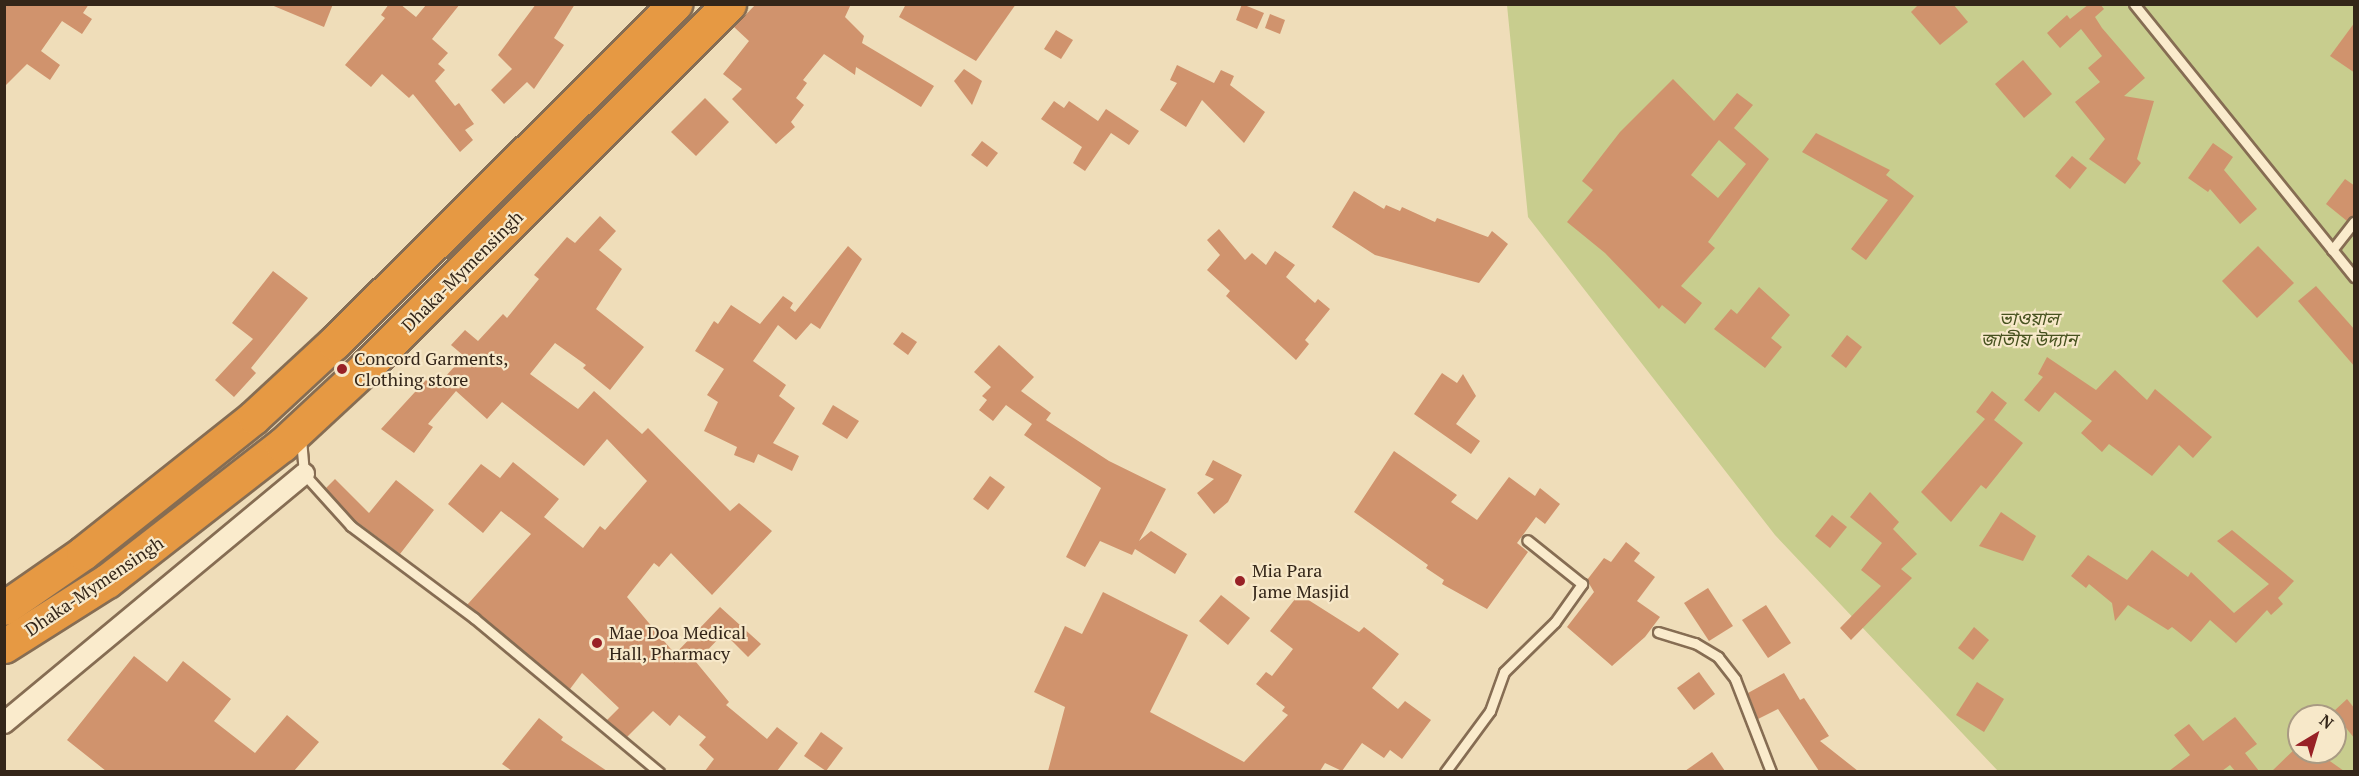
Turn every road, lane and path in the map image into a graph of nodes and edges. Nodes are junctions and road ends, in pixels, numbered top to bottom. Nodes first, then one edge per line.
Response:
1 (675, 4) edge
2 (729, 4) edge
3 (2134, 4) edge
4 (2355, 222) edge
5 (2332, 250) junction
6 (2355, 278) edge
7 (300, 428) junction
8 (304, 474) junction
9 (1527, 540) dead end
10 (4, 608) edge
11 (1658, 632) dead end
12 (4, 646) edge
13 (4, 723) edge
14 (658, 771) edge
15 (1445, 771) edge
16 (1771, 771) edge

1 - 10 highway, Dhaka-Mymensingh
2 - 7 highway, Dhaka-Mymensingh
3 - 5 lane
4 - 5 lane
5 - 6 lane
7 - 8 lane
7 - 12 highway, Dhaka-Mymensingh
8 - 13 street
8 - 14 lane
9 - 15 lane
11 - 16 lane

